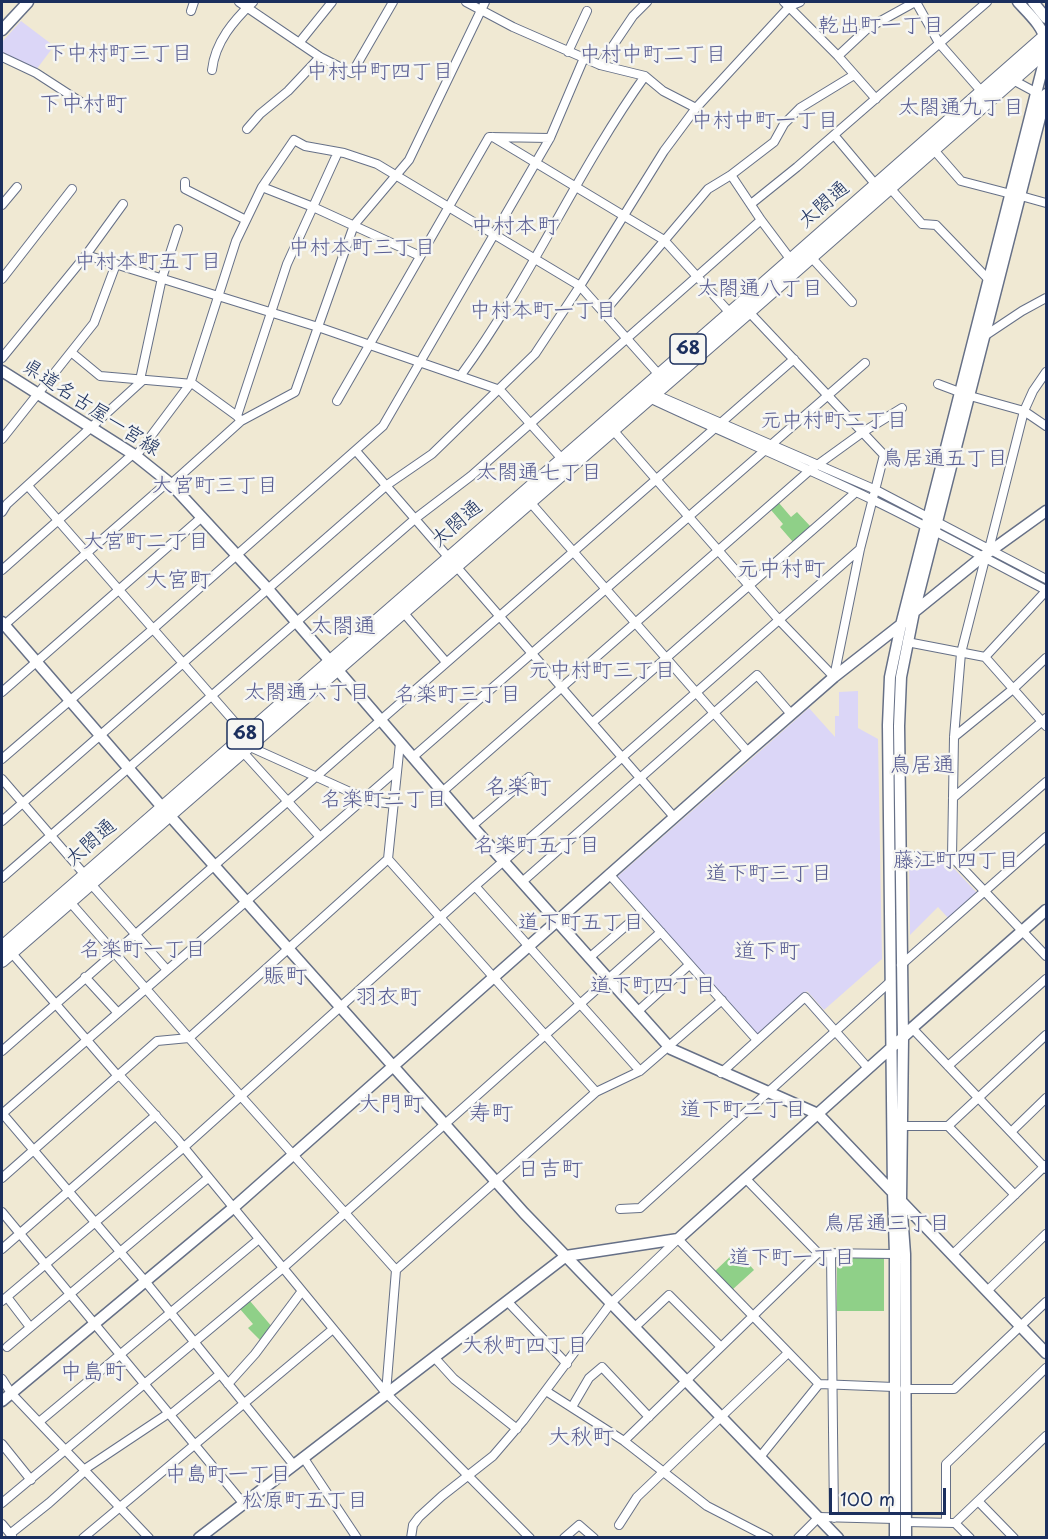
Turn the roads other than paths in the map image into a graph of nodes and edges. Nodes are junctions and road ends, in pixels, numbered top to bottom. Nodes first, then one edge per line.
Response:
1 (28, 2) edge
2 (194, 2) edge
3 (239, 2) edge
4 (332, 2) edge
5 (393, 2) edge
6 (466, 2) edge
7 (485, 2) edge
8 (647, 2) edge
9 (800, 2) edge
10 (916, 2) edge
11 (987, 2) edge
12 (1018, 2) edge
13 (1033, 2) edge
14 (251, 4) edge
15 (787, 4) edge
16 (481, 10) junction
17 (191, 11) dead end
18 (587, 11) dead end
19 (1047, 18) edge
20 (2, 30) edge
21 (1046, 38) edge
22 (299, 43) junction
23 (939, 43) junction
24 (568, 52) junction
25 (1047, 52) edge
26 (838, 56) junction
27 (2, 57) edge
28 (320, 57) junction
29 (584, 58) junction
30 (600, 65) junction
31 (212, 70) dead end
32 (854, 75) junction
33 (645, 76) junction
34 (1013, 80) junction
35 (982, 92) junction
36 (1042, 93) edge
37 (876, 99) junction
38 (87, 106) dead end
39 (696, 108) junction
40 (247, 129) dead end
41 (1042, 134) edge
42 (834, 135) junction
43 (492, 137) junction
44 (550, 138) junction
45 (934, 150) junction
46 (338, 152) junction
47 (535, 163) junction
48 (731, 175) junction
49 (395, 176) junction
50 (185, 182) dead end
51 (876, 185) junction
52 (17, 187) dead end
53 (262, 187) junction
54 (576, 187) junction
55 (890, 188) junction
56 (72, 189) dead end
57 (1016, 195) junction
58 (1047, 203) edge
59 (123, 204) dead end
60 (751, 204) junction
61 (2, 205) edge
62 (313, 207) junction
63 (448, 207) junction
64 (623, 215) junction
65 (246, 220) junction
66 (761, 220) junction
67 (354, 225) junction
68 (178, 230) dead end
69 (494, 234) junction
70 (664, 240) junction
71 (86, 255) junction
72 (420, 256) junction
73 (811, 257) junction
74 (535, 258) junction
75 (791, 260) junction
76 (116, 264) junction
77 (697, 276) junction
78 (162, 278) junction
79 (2, 279) edge
80 (989, 280) junction
81 (580, 286) junction
82 (220, 296) junction
83 (1046, 300) edge
84 (852, 302) dead end
85 (604, 312) junction
86 (749, 312) junction
87 (271, 314) junction
88 (730, 314) junction
89 (318, 327) junction
90 (986, 335) junction
91 (627, 338) junction
92 (369, 346) junction
93 (71, 352) junction
94 (2, 358) edge
95 (794, 359) junction
96 (420, 362) junction
97 (865, 363) dead end
98 (2, 370) edge
99 (1047, 372) edge
100 (461, 375) junction
101 (663, 379) junction
102 (142, 380) junction
103 (190, 384) junction
104 (938, 384) dead end
105 (500, 390) junction
106 (959, 392) junction
107 (39, 394) junction
108 (828, 395) junction
109 (652, 396) junction
110 (970, 396) junction
111 (337, 401) dead end
112 (902, 408) dead end
113 (1024, 411) junction
114 (239, 418) junction
115 (721, 422) junction
116 (530, 423) junction
117 (1047, 426) edge
118 (93, 428) junction
119 (714, 429) junction
120 (613, 430) junction
121 (863, 432) junction
122 (2, 439) edge
123 (769, 447) junction
124 (356, 451) junction
125 (134, 455) junction
126 (562, 459) junction
127 (818, 465) junction
128 (809, 471) junction
129 (656, 479) junction
130 (170, 483) junction
131 (387, 485) junction
132 (28, 486) junction
133 (876, 490) junction
134 (856, 492) junction
135 (873, 500) junction
136 (530, 502) junction
137 (1047, 511) edge
138 (2, 512) edge
139 (202, 517) junction
140 (689, 517) junction
141 (416, 518) junction
142 (58, 520) junction
143 (932, 525) junction
144 (861, 549) junction
145 (718, 551) junction
146 (573, 552) junction
147 (87, 554) junction
148 (987, 554) junction
149 (237, 555) junction
150 (453, 561) junction
151 (2, 570) edge
152 (1047, 579) edge
153 (749, 586) junction
154 (267, 588) junction
155 (606, 589) junction
156 (119, 590) junction
157 (1047, 591) edge
158 (403, 612) junction
159 (914, 612) junction
160 (500, 615) junction
161 (779, 620) junction
162 (296, 621) junction
163 (636, 623) junction
164 (2, 625) edge
165 (901, 625) junction
166 (153, 629) junction
167 (907, 642) junction
168 (533, 653) junction
169 (961, 653) junction
170 (985, 657) junction
171 (666, 658) junction
172 (1047, 658) edge
173 (36, 662) junction
174 (182, 662) junction
175 (446, 662) junction
176 (332, 665) junction
177 (834, 677) junction
178 (562, 687) junction
179 (1013, 689) junction
180 (2, 692) edge
181 (696, 692) junction
182 (211, 695) junction
183 (70, 701) junction
184 (714, 712) junction
185 (792, 714) junction
186 (380, 720) junction
187 (593, 722) junction
188 (1045, 722) edge
189 (99, 735) junction
190 (954, 737) junction
191 (400, 743) junction
192 (245, 744) junction
193 (747, 752) junction
194 (413, 757) junction
195 (623, 757) junction
196 (2, 759) edge
197 (128, 768) junction
198 (397, 770) junction
199 (316, 777) junction
200 (529, 777) dead end
201 (640, 777) junction
202 (2, 779) edge
203 (1047, 782) edge
204 (442, 792) junction
205 (364, 798) junction
206 (953, 798) junction
207 (288, 802) junction
208 (22, 803) junction
209 (394, 804) junction
210 (165, 811) junction
211 (674, 817) junction
212 (2, 821) edge
213 (472, 826) junction
214 (51, 836) junction
215 (320, 837) junction
216 (1047, 837) edge
217 (899, 856) junction
218 (388, 859) junction
219 (954, 859) junction
220 (504, 861) junction
221 (214, 866) junction
222 (609, 874) junction
223 (2, 878) edge
224 (88, 879) junction
225 (522, 882) junction
226 (475, 886) junction
227 (985, 892) junction
228 (246, 901) junction
229 (70, 902) junction
230 (1047, 910) edge
231 (642, 912) junction
232 (440, 918) junction
233 (556, 921) junction
234 (1023, 931) junction
235 (661, 932) junction
236 (135, 934) junction
237 (528, 945) junction
238 (4, 949) edge
239 (288, 950) junction
240 (114, 952) junction
241 (1047, 956) edge
242 (589, 958) junction
243 (901, 964) junction
244 (689, 965) junction
245 (167, 970) junction
246 (492, 976) junction
247 (85, 977) junction
248 (608, 979) junction
249 (1047, 979) edge
250 (891, 981) junction
251 (146, 988) junction
252 (722, 1000) junction
253 (55, 1003) junction
254 (579, 1003) junction
255 (340, 1008) junction
256 (637, 1012) junction
257 (118, 1013) junction
258 (912, 1028) junction
259 (836, 1031) junction
260 (545, 1035) junction
261 (1047, 1035) edge
262 (189, 1038) junction
263 (903, 1038) junction
264 (87, 1040) junction
265 (758, 1040) junction
266 (668, 1046) junction
267 (892, 1047) junction
268 (2, 1051) edge
269 (393, 1066) junction
270 (948, 1066) junction
271 (868, 1068) junction
272 (640, 1071) junction
273 (721, 1073) junction
274 (117, 1075) junction
275 (596, 1092) junction
276 (767, 1092) junction
277 (240, 1097) junction
278 (978, 1097) junction
279 (1047, 1098) edge
280 (2, 1114) edge
281 (818, 1114) junction
282 (156, 1115) junction
283 (445, 1124) junction
284 (902, 1126) junction
285 (948, 1126) junction
286 (1011, 1132) junction
287 (183, 1148) junction
288 (33, 1149) junction
289 (292, 1155) junction
290 (1046, 1167) edge
291 (2, 1178) edge
292 (208, 1178) junction
293 (746, 1179) junction
294 (496, 1182) junction
295 (69, 1191) junction
296 (892, 1192) junction
297 (1015, 1195) junction
298 (901, 1200) junction
299 (233, 1208) junction
300 (620, 1209) dead end
301 (2, 1212) edge
302 (345, 1213) junction
303 (94, 1222) junction
304 (20, 1234) junction
305 (1047, 1234) edge
306 (259, 1239) junction
307 (678, 1239) junction
308 (2, 1249) edge
309 (119, 1251) junction
310 (818, 1253) junction
311 (831, 1253) junction
312 (895, 1254) junction
313 (952, 1255) junction
314 (566, 1256) junction
315 (45, 1264) junction
316 (283, 1268) junction
317 (396, 1270) junction
318 (145, 1281) junction
319 (302, 1291) junction
320 (987, 1291) junction
321 (69, 1293) junction
322 (4, 1299) edge
323 (507, 1301) junction
324 (1047, 1302) edge
325 (611, 1303) junction
326 (170, 1312) junction
327 (753, 1316) junction
328 (94, 1323) junction
329 (1021, 1326) junction
330 (30, 1327) junction
331 (635, 1327) junction
332 (333, 1329) junction
333 (195, 1343) junction
334 (7, 1347) dead end
335 (721, 1347) junction
336 (788, 1353) junction
337 (1047, 1353) edge
338 (120, 1354) junction
339 (434, 1357) junction
340 (567, 1364) junction
341 (1047, 1368) edge
342 (220, 1374) junction
343 (2, 1379) edge
344 (687, 1381) junction
345 (145, 1384) junction
346 (228, 1384) junction
347 (819, 1384) junction
348 (832, 1385) junction
349 (899, 1388) junction
350 (546, 1391) junction
351 (11, 1393) junction
352 (386, 1393) junction
353 (2, 1401) edge
354 (244, 1403) junction
355 (572, 1407) junction
356 (170, 1414) junction
357 (720, 1416) junction
358 (649, 1417) junction
359 (39, 1422) junction
360 (517, 1429) junction
361 (1047, 1436) edge
362 (624, 1440) junction
363 (2, 1444) edge
364 (195, 1444) junction
365 (66, 1449) junction
366 (303, 1456) junction
367 (760, 1457) junction
368 (293, 1464) junction
369 (85, 1470) junction
370 (664, 1471) junction
371 (468, 1474) junction
372 (31, 1480) junction
373 (978, 1500) junction
374 (2, 1503) edge
375 (243, 1503) junction
376 (119, 1506) junction
377 (819, 1517) junction
378 (834, 1518) junction
379 (900, 1520) junction
380 (951, 1522) junction
381 (2, 1524) edge
382 (619, 1525) dead end
383 (11, 1536) edge
384 (83, 1538) edge
385 (149, 1538) edge
386 (199, 1538) edge
387 (357, 1538) edge
388 (411, 1538) edge
389 (530, 1538) edge
390 (564, 1538) edge
391 (594, 1538) edge
392 (769, 1538) edge
393 (798, 1538) edge
394 (838, 1538) edge
395 (895, 1538) edge
396 (906, 1538) edge
397 (970, 1538) edge
398 (1014, 1538) edge

1 - 20 street
2 - 17 street
3 - 14 street
4 - 22 street
5 - 28 street
6 - 16 street
7 - 16 street
8 - 30 street
9 - 15 street
10 - 23 street
10 - 26 street
11 - 23 street
12 - 21 street
13 - 19 street
14 - 22 street
14 - 31 street
15 - 26 street
15 - 39 street
16 - 24 street
16 - 49 street
18 - 24 street
21 - 35 main road, 太閤通 / 68
22 - 28 street
23 - 35 street
23 - 37 street
24 - 29 street
25 - 34 main road, 太閤通 / 68
25 - 36 street
26 - 32 street
27 - 38 street
28 - 40 street
29 - 30 street
29 - 44 street
30 - 33 street
32 - 37 street
32 - 48 street
33 - 39 street
33 - 54 street
34 - 36 street
34 - 45 main road, 太閤通 / 68
35 - 51 main road, 太閤通 / 68
36 - 41 street
36 - 57 street
37 - 42 street
39 - 64 street
41 - 57 street
42 - 51 street
42 - 60 street
43 - 44 street
43 - 47 street
43 - 63 street
44 - 47 street
45 - 55 main road, 太閤通 / 68
45 - 57 street
46 - 49 street
46 - 53 street
46 - 62 street
47 - 54 street
47 - 69 street
48 - 60 street
48 - 70 street
49 - 63 street
49 - 67 street
50 - 65 street
51 - 55 street
51 - 75 main road, 太閤通 / 68
52 - 61 street
53 - 62 street
53 - 65 street
54 - 64 street
54 - 74 street
55 - 73 main road, 太閤通 / 68
55 - 80 street
56 - 79 street
57 - 58 street
57 - 80 street
57 - 90 street
59 - 71 street
60 - 66 street
62 - 67 street
62 - 87 street
63 - 69 street
63 - 72 street
64 - 70 street
64 - 81 street
65 - 82 street
66 - 75 street
66 - 77 street
67 - 72 street
67 - 89 street
68 - 78 street
69 - 74 street
69 - 96 street
70 - 77 street
70 - 85 street
71 - 76 street
71 - 94 street
72 - 92 street
73 - 84 street
73 - 86 main road, 太閤通 / 68
74 - 81 street
74 - 100 street
75 - 88 main road, 太閤通 / 68
76 - 78 street
76 - 93 street
77 - 88 street
77 - 91 street
78 - 82 street
78 - 102 street
80 - 106 street
81 - 85 street
81 - 105 street
82 - 87 street
82 - 103 street
83 - 90 street
85 - 91 street
86 - 95 street
86 - 101 main road, 太閤通 / 68
87 - 89 street
87 - 114 street
88 - 101 main road, 太閤通 / 68
89 - 92 street
89 - 114 street
90 - 110 street
91 - 101 street
91 - 116 street
92 - 96 street
92 - 111 street
93 - 102 street
93 - 107 street
95 - 108 street
95 - 115 street
96 - 100 street
96 - 124 street
97 - 108 street
98 - 107 street, 県道名古屋一宮線
99 - 113 street
100 - 105 street
101 - 109 main road, 太閤通 / 68
101 - 126 main road, 太閤通 / 68
102 - 103 street
102 - 118 street
103 - 114 street
103 - 125 street
104 - 106 street
105 - 116 street
105 - 131 street
106 - 110 street
106 - 143 street
107 - 118 street, 県道名古屋一宮線
107 - 122 street
108 - 121 street
108 - 123 street
109 - 115 street
109 - 119 street
109 - 120 main road, 太閤通 / 68
110 - 113 street
110 - 143 street
112 - 121 street
113 - 117 street
113 - 148 street
114 - 130 street
115 - 119 street
115 - 123 street
116 - 126 street
116 - 141 street
118 - 125 street, 県道名古屋一宮線
118 - 132 street
119 - 123 street
119 - 129 street
120 - 129 street
120 - 136 main road, 太閤通 / 68
121 - 127 street
121 - 133 street
123 - 127 street
123 - 128 street
123 - 140 street
124 - 131 street
124 - 149 street
125 - 130 street, 県道名古屋一宮線
125 - 142 street
126 - 150 main road, 太閤通 / 68
127 - 128 street
127 - 133 street
128 - 134 street
128 - 145 street
129 - 140 street
129 - 146 street
130 - 139 street, 県道名古屋一宮線
130 - 147 street
131 - 141 street
131 - 154 street
132 - 138 street
132 - 142 street
133 - 135 street
133 - 143 street
134 - 135 street
134 - 153 street
135 - 143 street
135 - 144 street
136 - 146 street
136 - 150 main road, 太閤通 / 68
137 - 148 street
139 - 149 street, 県道名古屋一宮線
139 - 156 street
140 - 145 street
140 - 155 street
141 - 150 street
141 - 162 street
142 - 147 street
142 - 151 street
143 - 148 street
143 - 159 street
143 - 165 street
144 - 161 street
144 - 177 street
145 - 153 street
145 - 163 street
146 - 155 street
146 - 160 street
147 - 156 street
147 - 164 street
148 - 152 street
148 - 157 street
148 - 159 street
148 - 169 street
149 - 154 street, 県道名古屋一宮線
149 - 166 street
150 - 158 main road, 太閤通 / 68
150 - 160 street
150 - 176 main road, 太閤通 / 68
153 - 161 street
153 - 171 street
154 - 162 street, 県道名古屋一宮線
154 - 174 street
155 - 163 street
155 - 168 street
156 - 166 street
156 - 173 street
157 - 170 street
158 - 175 street
158 - 176 main road, 太閤通 / 68
159 - 165 street
159 - 167 street
160 - 168 street
160 - 175 street
161 - 177 street
161 - 181 street
162 - 176 street, 県道名古屋一宮線
162 - 182 street
163 - 171 street
163 - 178 street
164 - 173 street
165 - 177 street
165 - 250 street
166 - 174 street
166 - 183 street
167 - 169 street
167 - 217 street
168 - 178 street
168 - 194 street
169 - 170 street
169 - 190 street
170 - 179 street
171 - 181 street
171 - 187 street
172 - 179 street
173 - 180 street
173 - 183 street
174 - 182 street
174 - 189 street
175 - 186 street
176 - 186 street, 県道名古屋一宮線
176 - 192 main road, 太閤通 / 68
177 - 185 street
178 - 187 street
178 - 204 street
179 - 188 street
179 - 190 street
181 - 184 street
181 - 195 street
182 - 192 street
182 - 197 street
183 - 189 street
183 - 196 street
184 - 185 street
184 - 193 street
184 - 201 street
185 - 193 street
186 - 191 street, 県道名古屋一宮線
186 - 199 street
187 - 195 street
188 - 206 street
189 - 197 street
189 - 208 street
190 - 206 street
191 - 194 street, 県道名古屋一宮線
191 - 198 street
192 - 199 street
192 - 207 street
192 - 210 main road, 太閤通 / 68
193 - 211 street
194 - 204 street, 県道名古屋一宮線
195 - 201 street
195 - 220 street
197 - 210 street
197 - 214 street
198 - 205 street
198 - 209 street
199 - 205 street
199 - 207 street
200 - 213 street
201 - 211 street
201 - 225 street
202 - 208 street
203 - 219 street
204 - 213 street, 県道名古屋一宮線
205 - 209 street
205 - 215 street
206 - 219 street
207 - 215 street
207 - 221 street
208 - 212 street
208 - 214 street
209 - 218 street
210 - 221 street
210 - 224 main road, 太閤通 / 68
211 - 222 street
213 - 220 street, 県道名古屋一宮線
214 - 223 street
214 - 224 street
215 - 228 street
216 - 227 street
217 - 219 street
217 - 243 street
218 - 232 street
218 - 239 street
219 - 227 street
220 - 225 street, 県道名古屋一宮線
220 - 226 street
221 - 228 street
221 - 236 street
222 - 231 street
222 - 233 street
224 - 229 main road, 太閤通 / 68
224 - 236 street
224 - 238 main road, 太閤通 / 68
225 - 233 street, 県道名古屋一宮線
226 - 232 street
226 - 237 street
227 - 234 street
227 - 243 street
228 - 239 street
228 - 245 street
229 - 238 main road, 太閤通 / 68
229 - 240 street
230 - 234 street
231 - 235 street
231 - 242 street
232 - 246 street
232 - 255 street
233 - 237 street
233 - 242 street, 県道名古屋一宮線
234 - 241 street
234 - 258 street
235 - 244 street
235 - 248 street
236 - 240 street
236 - 245 street
237 - 246 street
237 - 254 street
238 - 253 street
239 - 255 street
239 - 262 street
240 - 247 street
240 - 251 street
242 - 248 street, 県道名古屋一宮線
243 - 263 street
244 - 252 street
244 - 256 street
245 - 251 street
246 - 260 street
246 - 269 street
247 - 253 street
247 - 257 street
248 - 254 street
248 - 256 street, 県道名古屋一宮線
249 - 270 street
250 - 259 street
250 - 267 street
251 - 257 street
251 - 262 street
252 - 265 street
252 - 266 street
253 - 264 street
253 - 268 street
254 - 260 street
254 - 272 street
255 - 269 street
255 - 277 street
256 - 266 street, 県道名古屋一宮線
257 - 264 street
258 - 263 street
258 - 270 street
259 - 265 street
259 - 271 street
259 - 276 street
260 - 275 street
260 - 283 street
261 - 278 street
262 - 274 street
262 - 277 street
263 - 267 street
263 - 284 street
264 - 274 street
264 - 280 street
265 - 273 street
266 - 272 street
266 - 273 street, 県道名古屋一宮線
267 - 271 street
267 - 296 street
269 - 283 street
269 - 289 street
270 - 278 street
271 - 281 street
272 - 275 street
273 - 276 street, 県道名古屋一宮線
274 - 282 street
274 - 288 street
275 - 294 street
276 - 281 street, 県道名古屋一宮線
276 - 300 street
277 - 287 street
277 - 289 street
278 - 285 street
278 - 286 street
279 - 286 street
280 - 288 street
281 - 293 street
281 - 296 street, 県道名古屋一宮線
282 - 287 street
282 - 295 street
283 - 294 street
283 - 302 street
284 - 285 street
284 - 298 street
285 - 297 street
286 - 290 street
287 - 292 street
287 - 303 street
288 - 291 street
288 - 295 street
289 - 299 street
289 - 302 street
290 - 297 street
292 - 299 street
292 - 309 street
293 - 307 street
293 - 310 street
294 - 314 street
294 - 317 street
295 - 303 street
295 - 304 street
296 - 298 street, 県道名古屋一宮線
296 - 312 street
297 - 313 street
298 - 313 street, 県道名古屋一宮線
298 - 349 street
299 - 306 street
299 - 318 street
301 - 304 street
302 - 316 street
302 - 317 street
303 - 309 street
303 - 315 street
304 - 308 street
304 - 315 street
305 - 320 street
306 - 316 street
306 - 326 street
307 - 314 street
307 - 325 street
307 - 327 street
309 - 318 street
309 - 321 street
310 - 311 street
310 - 327 street
311 - 312 street
311 - 348 street
312 - 349 street
313 - 320 street, 県道名古屋一宮線
314 - 323 street
314 - 325 street
315 - 321 street
315 - 322 street
316 - 319 street
316 - 333 street
317 - 352 street
318 - 326 street
318 - 328 street
319 - 332 street
319 - 346 street
320 - 329 street, 県道名古屋一宮線
321 - 328 street
321 - 330 street
322 - 330 street
323 - 339 street
323 - 340 street
324 - 329 street
325 - 331 street
325 - 340 street
326 - 333 street
326 - 338 street
327 - 335 street
327 - 336 street
328 - 338 street
328 - 351 street
329 - 337 street, 県道名古屋一宮線
329 - 349 street
330 - 334 street
331 - 335 street
331 - 344 street
332 - 352 street
332 - 354 street
333 - 342 street
333 - 345 street
335 - 344 street
336 - 347 street
336 - 357 street
338 - 345 street
338 - 359 street
339 - 352 street
339 - 360 street
340 - 350 street
341 - 380 street
342 - 346 street
342 - 356 street
343 - 351 street
344 - 357 street
344 - 358 street
345 - 356 street
345 - 365 street
346 - 354 street
347 - 348 street
347 - 367 street
348 - 349 street
348 - 378 street
349 - 379 street
350 - 355 street
350 - 360 street
351 - 353 street
351 - 359 street
352 - 366 street
352 - 371 street
354 - 364 street
354 - 368 street
355 - 358 street
355 - 362 street
356 - 364 street
356 - 369 street
357 - 367 street
357 - 370 street
358 - 362 street
359 - 365 street
360 - 371 street
361 - 373 street
362 - 370 street
363 - 372 street
364 - 375 street
364 - 376 street
365 - 369 street
365 - 372 street
366 - 368 street
366 - 387 street
367 - 377 street
368 - 375 street
369 - 376 street
369 - 383 street
370 - 382 street
370 - 392 street
371 - 388 street
371 - 389 street
372 - 374 street
373 - 380 street
373 - 398 street
375 - 386 street
376 - 384 street
376 - 385 street
377 - 378 street
377 - 393 street
377 - 394 street
378 - 379 street
379 - 380 street
379 - 395 street
379 - 396 street
380 - 397 street
381 - 383 street
390 - 391 street

